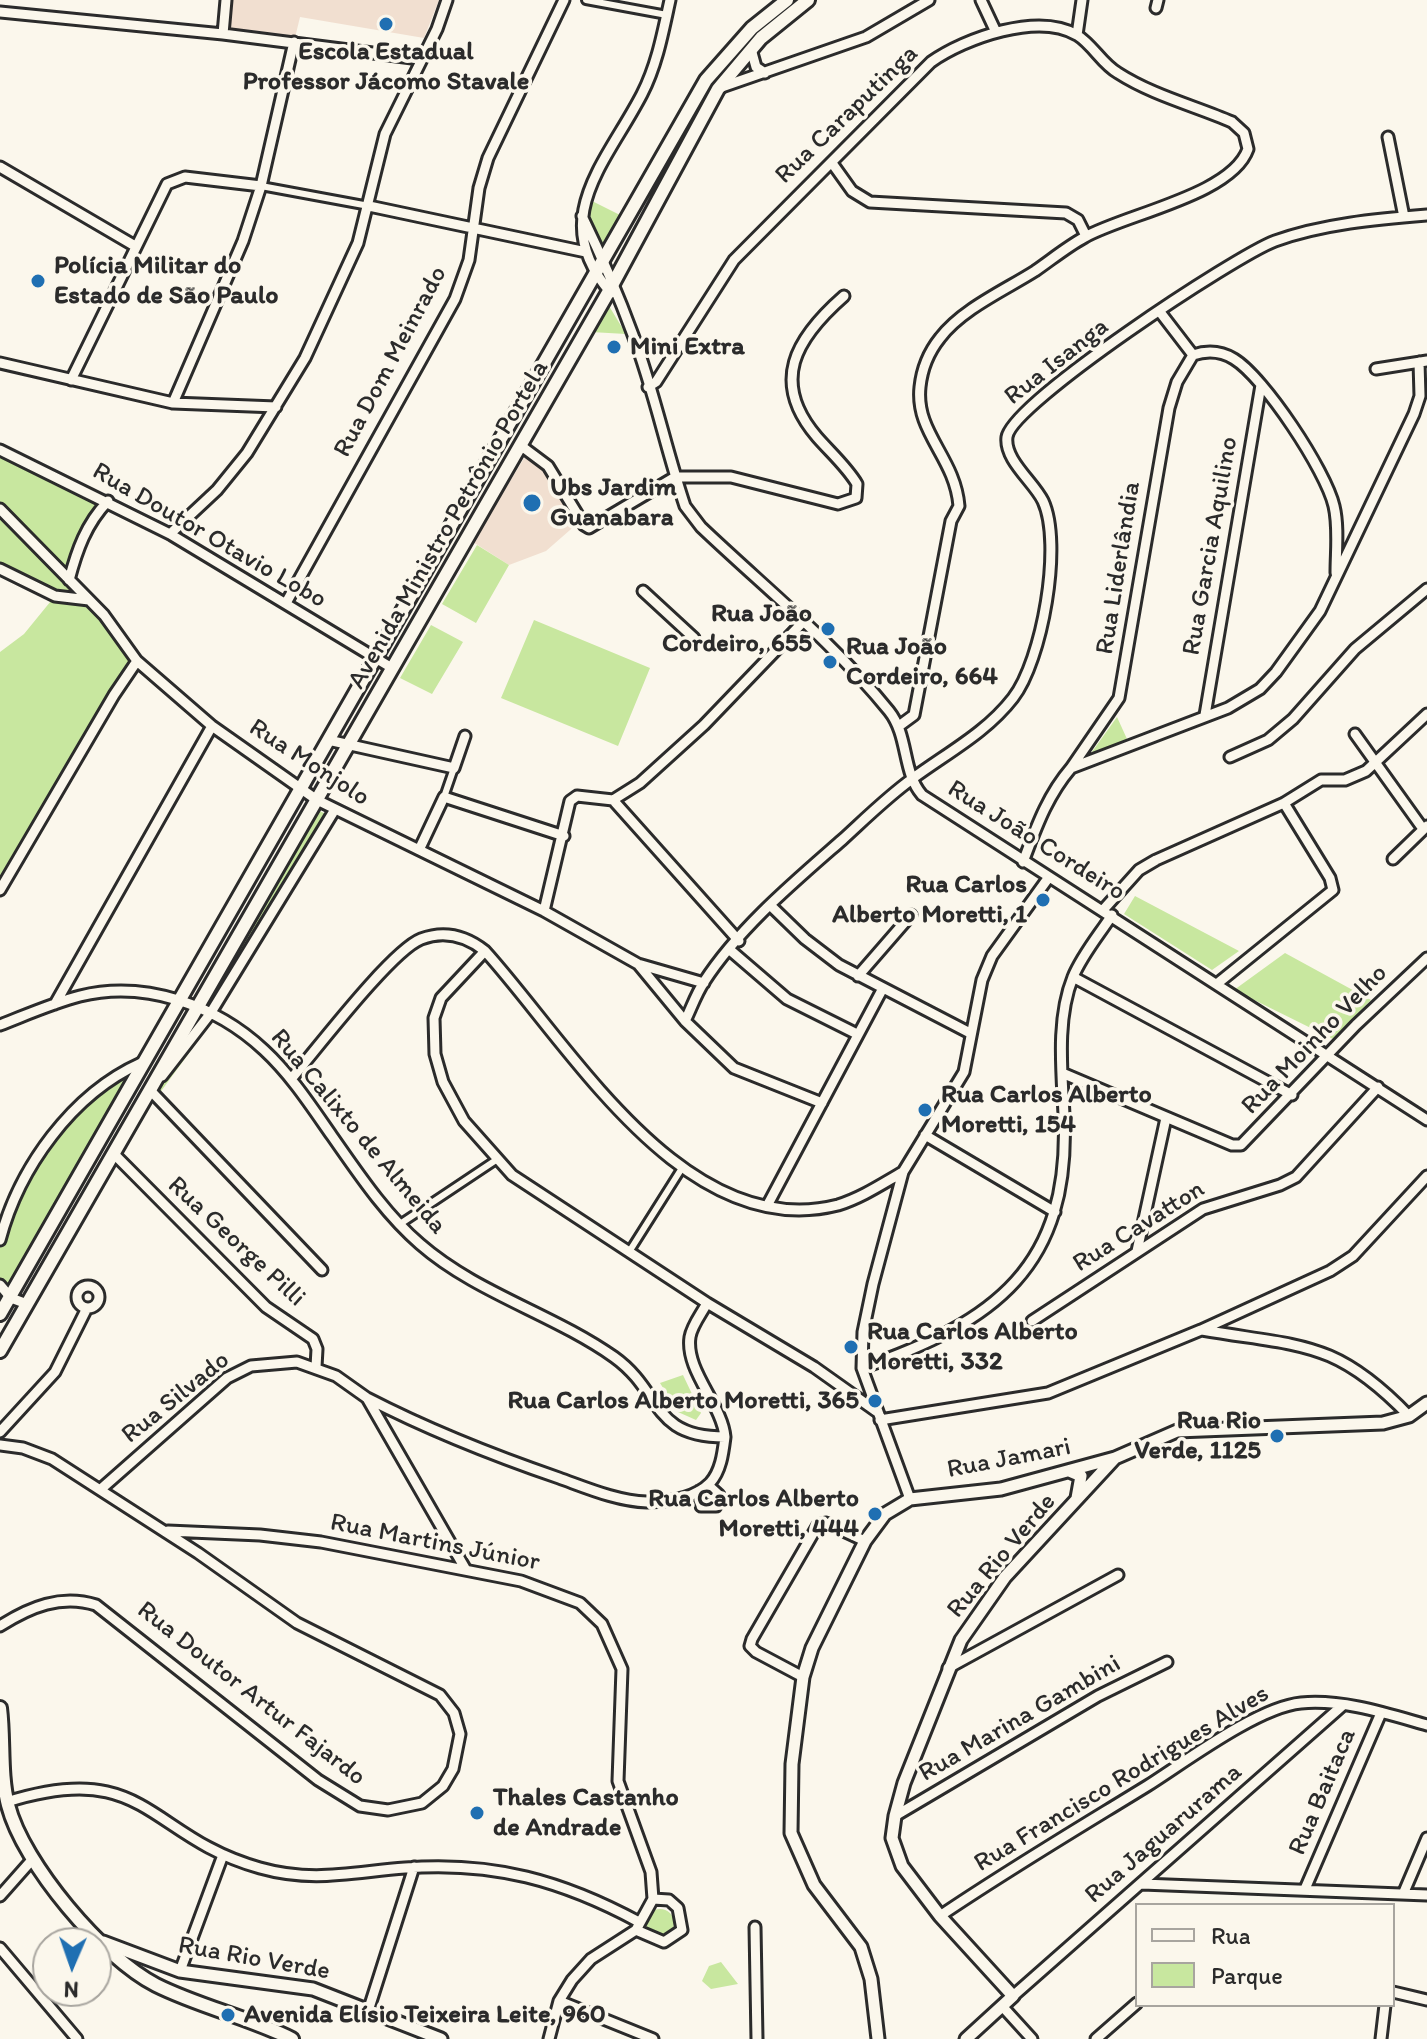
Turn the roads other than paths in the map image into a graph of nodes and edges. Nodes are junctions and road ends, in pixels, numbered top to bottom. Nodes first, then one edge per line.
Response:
1 (226, 0) edge
2 (447, 0) edge
3 (564, 0) edge
4 (586, 0) edge
5 (670, 0) edge
6 (787, 0) edge
7 (808, 0) edge
8 (929, 0) edge
9 (981, 0) edge
10 (1082, 0) edge
11 (0, 12) edge
12 (667, 15) junction
13 (995, 30) junction
14 (223, 34) junction
15 (1077, 35) junction
16 (294, 42) junction
17 (751, 49) junction
18 (420, 59) junction
19 (765, 73) junction
20 (718, 89) junction
21 (1388, 137) dead end
22 (832, 163) junction
23 (0, 167) edge
24 (261, 186) junction
25 (369, 206) junction
26 (1427, 215) edge
27 (582, 216) junction
28 (1404, 217) junction
29 (474, 231) junction
30 (1086, 236) junction
31 (135, 246) junction
32 (586, 252) junction
33 (601, 269) junction
34 (613, 291) junction
35 (844, 296) dead end
36 (1160, 312) junction
37 (1193, 355) junction
38 (1423, 361) edge
39 (0, 363) edge
40 (1376, 369) dead end
41 (71, 380) junction
42 (1261, 385) junction
43 (648, 387) junction
44 (173, 403) junction
45 (276, 407) junction
46 (520, 445) junction
47 (0, 450) edge
48 (675, 477) junction
49 (108, 501) junction
50 (0, 509) edge
51 (170, 534) junction
52 (0, 569) edge
53 (1336, 573) junction
54 (69, 580) junction
55 (1427, 589) edge
56 (643, 591) dead end
57 (89, 600) junction
58 (286, 603) junction
59 (803, 622) junction
60 (694, 638) dead end
61 (374, 658) junction
62 (137, 661) junction
63 (392, 668) junction
64 (1427, 714) edge
65 (1205, 715) junction
66 (212, 726) junction
67 (899, 726) junction
68 (1355, 734) dead end
69 (465, 736) dead end
70 (328, 740) junction
71 (348, 746) junction
72 (1230, 757) dead end
73 (1374, 761) junction
74 (454, 768) junction
75 (1071, 768) junction
76 (912, 779) junction
77 (300, 788) junction
78 (444, 797) junction
79 (317, 800) junction
80 (613, 800) junction
81 (1284, 803) junction
82 (334, 811) junction
83 (1425, 827) edge
84 (564, 836) junction
85 (419, 850) junction
86 (1393, 859) dead end
87 (1023, 862) junction
88 (1049, 877) junction
89 (0, 890) edge
90 (771, 906) junction
91 (544, 911) junction
92 (1107, 913) junction
93 (911, 915) dead end
94 (739, 941) junction
95 (730, 950) junction
96 (485, 951) junction
97 (1427, 958) edge
98 (638, 964) junction
99 (858, 976) junction
100 (1073, 977) junction
101 (704, 983) junction
102 (1218, 983) junction
103 (883, 988) junction
104 (178, 1000) junction
105 (55, 1004) junction
106 (203, 1012) junction
107 (685, 1021) junction
108 (0, 1025) edge
109 (970, 1033) junction
110 (857, 1034) junction
111 (1330, 1056) junction
112 (141, 1063) junction
113 (1062, 1073) junction
114 (291, 1079) junction
115 (1378, 1087) junction
116 (150, 1090) junction
117 (1292, 1095) junction
118 (822, 1103) junction
119 (1166, 1118) junction
120 (1427, 1120) edge
121 (925, 1135) junction
122 (113, 1153) junction
123 (496, 1160) junction
124 (682, 1168) junction
125 (903, 1172) junction
126 (1427, 1176) edge
127 (767, 1206) junction
128 (1055, 1212) junction
129 (400, 1224) junction
130 (0, 1240) edge
131 (1137, 1251) junction
132 (629, 1252) junction
133 (322, 1270) dead end
134 (0, 1285) edge
135 (11, 1298) junction
136 (707, 1303) junction
137 (27, 1304) junction
138 (87, 1308) dead end
139 (0, 1314) edge
140 (1032, 1321) dead end
141 (1201, 1330) junction
142 (0, 1351) edge
143 (316, 1367) junction
144 (862, 1368) junction
145 (367, 1398) junction
146 (1427, 1403) edge
147 (878, 1415) junction
148 (1409, 1416) junction
149 (0, 1432) edge
150 (725, 1437) junction
151 (0, 1445) edge
152 (1115, 1458) junction
153 (1069, 1471) junction
154 (101, 1489) junction
155 (910, 1499) junction
156 (1075, 1503) junction
157 (165, 1531) junction
158 (865, 1541) junction
159 (466, 1570) junction
160 (1118, 1575) dead end
161 (0, 1626) edge
162 (1167, 1662) dead end
163 (948, 1668) junction
164 (803, 1677) junction
165 (1343, 1705) junction
166 (0, 1708) edge
167 (1381, 1713) junction
168 (1427, 1725) edge
169 (7, 1802) junction
170 (895, 1816) junction
171 (1427, 1838) edge
172 (223, 1855) junction
173 (31, 1861) junction
174 (414, 1867) junction
175 (1142, 1884) junction
176 (1305, 1889) junction
177 (1404, 1892) junction
178 (1427, 1895) edge
179 (0, 1896) edge
180 (653, 1899) junction
181 (940, 1916) junction
182 (637, 1926) junction
183 (90, 1927) edge
184 (755, 1927) dead end
185 (112, 1945) edge
186 (0, 1948) edge
187 (112, 1951) edge
188 (180, 1971) junction
189 (1395, 1992) edge
190 (1013, 1996) junction
191 (1427, 2000) edge
192 (559, 2001) junction
193 (1135, 2005) edge
194 (1002, 2006) junction
195 (1385, 2007) edge
196 (369, 2008) junction
197 (77, 2039) edge
198 (292, 2039) edge
199 (441, 2039) edge
200 (549, 2039) edge
201 (653, 2039) edge
202 (757, 2039) edge
203 (878, 2039) edge
204 (966, 2039) edge
205 (1032, 2039) edge
206 (1096, 2039) edge
207 (1381, 2039) edge

1 - 14 street
2 - 18 street
3 - 29 street, Rua Dom Meinrado
4 - 12 street
5 - 12 street, Rua João Cordeiro
6 - 33 main road, Avenida Ministro Petrônio Portela
7 - 17 main road, Avenida Ministro Petrônio Portela
8 - 19 street
9 - 13 street
10 - 15 street
11 - 14 street
12 - 27 street, Rua João Cordeiro
13 - 15 street, Rua Caraputinga
13 - 22 street, Rua Caraputinga
14 - 16 street
15 - 30 street
16 - 18 street
16 - 24 street
17 - 19 street
17 - 20 main road, Avenida Ministro Petrônio Portela
18 - 25 street
19 - 20 street
20 - 34 main road, Avenida Ministro Petrônio Portela
21 - 28 street
22 - 30 street
22 - 43 street, Rua Caraputinga
23 - 31 street
24 - 25 street
24 - 31 street
24 - 44 street
25 - 29 street
25 - 45 street
26 - 28 street, Rua Isanga
27 - 32 street, Rua João Cordeiro
27 - 33 street, Rua João Cordeiro
28 - 36 street, Rua Isanga
29 - 32 street
29 - 58 street, Rua Dom Meinrado
30 - 67 street
31 - 41 street
32 - 33 street, Rua João Cordeiro
33 - 34 street, Rua João Cordeiro
33 - 61 main road, Avenida Ministro Petrônio Portela
34 - 43 street, Rua João Cordeiro
34 - 46 main road, Avenida Ministro Petrônio Portela
35 - 48 street
36 - 37 street
36 - 76 street, Rua Isanga
37 - 42 street
37 - 75 street, Rua Liderlândia
38 - 40 street
38 - 53 street
39 - 41 street
41 - 44 street
42 - 53 street
42 - 65 street, Rua Garcia Aquilino
43 - 48 street, Rua João Cordeiro
44 - 45 street
45 - 51 street
46 - 48 street
46 - 63 main road, Avenida Ministro Petrônio Portela
47 - 49 street, Rua Doutor Otavio Lobo
48 - 59 street, Rua João Cordeiro
49 - 51 street, Rua Doutor Otavio Lobo
49 - 54 street
50 - 54 street, Rua Monjolo
51 - 58 street, Rua Doutor Otavio Lobo
52 - 57 street
53 - 65 street
54 - 57 street, Rua Monjolo
55 - 72 street
56 - 60 street
57 - 62 street, Rua Monjolo
58 - 61 street, Rua Doutor Otavio Lobo
59 - 67 street, Rua João Cordeiro
59 - 80 street
61 - 63 street, Rua Doutor Otavio Lobo
61 - 70 main road, Avenida Ministro Petrônio Portela
62 - 66 street, Rua Monjolo
62 - 89 street
63 - 71 main road, Avenida Ministro Petrônio Portela
64 - 73 street
65 - 75 street
66 - 77 street, Rua Monjolo
66 - 105 street
67 - 76 street, Rua João Cordeiro
68 - 73 street
69 - 74 street
70 - 71 street
70 - 77 main road, Avenida Ministro Petrônio Portela
71 - 74 street
71 - 79 main road, Avenida Ministro Petrônio Portela
73 - 81 street
73 - 83 street
74 - 78 street
75 - 87 street, Rua Liderlândia
76 - 87 street, Rua João Cordeiro
76 - 90 street, Rua Isanga
77 - 79 street, Rua Monjolo
77 - 104 main road, Avenida Ministro Petrônio Portela
78 - 84 street
78 - 85 street
79 - 82 street, Rua Monjolo
79 - 106 main road, Avenida Ministro Petrônio Portela
80 - 84 street
80 - 94 street
81 - 92 street
81 - 102 street
82 - 85 street, Rua Monjolo
82 - 106 street, Avenida Ministro Petrônio Portela
83 - 86 street
84 - 91 street
85 - 91 street, Rua Monjolo
87 - 88 street, Rua João Cordeiro
88 - 92 street, Rua João Cordeiro
88 - 109 street
90 - 94 street, Rua Isanga
90 - 99 street
91 - 98 street, Rua Monjolo
92 - 100 street
92 - 102 street, Rua João Cordeiro
93 - 99 street
94 - 95 street, Rua Isanga
95 - 101 street, Rua Isanga
95 - 110 street
96 - 114 street
96 - 123 street
96 - 124 street
97 - 111 street, Rua Moinho Velho
98 - 101 street, Rua Monjolo
98 - 107 street
99 - 103 street
100 - 113 street
100 - 117 street
101 - 107 street, Rua Isanga
102 - 111 street, Rua João Cordeiro
103 - 109 street
103 - 110 street
104 - 105 street, Rua Calixto de Almeida
104 - 106 street, Rua Calixto de Almeida
104 - 112 main road, Avenida Ministro Petrônio Portela
105 - 108 street, Rua Calixto de Almeida
106 - 114 street, Rua Calixto de Almeida
106 - 116 main road, Avenida Ministro Petrônio Portela
107 - 118 street
109 - 121 street
110 - 118 street
111 - 115 street, Rua João Cordeiro
111 - 117 street, Rua Moinho Velho
112 - 130 street, Avenida Ministro Petrônio Portela
112 - 135 main road, Avenida Ministro Petrônio Portela
113 - 119 street
113 - 128 street
114 - 129 street, Rua Calixto de Almeida
115 - 120 street, Rua João Cordeiro
115 - 131 street, Rua Cavatton
116 - 122 main road, Avenida Ministro Petrônio Portela
116 - 133 street
117 - 119 street, Rua Moinho Velho
118 - 127 street
119 - 131 street
121 - 125 street
121 - 128 street
122 - 137 main road, Avenida Ministro Petrônio Portela
122 - 143 street, Rua George Pilli
123 - 129 street
123 - 132 street
124 - 127 street
124 - 132 street
125 - 127 street
125 - 144 street
126 - 141 street
128 - 144 street
129 - 150 street, Rua Calixto de Almeida
131 - 140 street, Rua Cavatton
132 - 136 street
134 - 135 street
135 - 137 street
135 - 139 main road, Avenida Ministro Petrônio Portela
136 - 147 street
136 - 150 street
137 - 142 main road, Avenida Ministro Petrônio Portela
138 - 149 street
141 - 147 street
141 - 148 street
143 - 145 street, Rua Silvado
143 - 154 street, Rua Silvado
144 - 147 street
145 - 150 street
145 - 159 street, Rua Silvado
146 - 148 street, Rua Rio Verde
147 - 155 street
148 - 152 street, Rua Rio Verde
151 - 154 street, Rua Doutor Artur Fajardo
152 - 153 street, Rua Jamari
152 - 156 street, Rua Rio Verde
153 - 155 street, Rua Jamari
153 - 156 street
154 - 157 street, Rua Doutor Artur Fajardo
155 - 158 street
156 - 163 street, Rua Rio Verde
157 - 159 street, Rua Martins Júnior
157 - 161 street, Rua Doutor Artur Fajardo
158 - 164 street
158 - 164 street
159 - 180 street, Rua Martins Júnior
160 - 163 street
162 - 170 street, Rua Marina Gambini
163 - 170 street, Rua Rio Verde
164 - 203 street
165 - 167 street, Rua Francisco Rodrigues Alves
165 - 175 street, Rua Jaguarurama
165 - 181 street, Rua Francisco Rodrigues Alves
166 - 169 main road
167 - 168 street, Rua Francisco Rodrigues Alves
167 - 176 street, Rua Baitaca
169 - 172 street
169 - 173 main road
170 - 181 street, Rua Rio Verde
171 - 177 street
172 - 174 street
172 - 188 street
173 - 179 street
173 - 183 main road
174 - 182 street
174 - 196 street
175 - 176 street
175 - 190 street, Rua Jaguarurama
176 - 177 street
177 - 178 street
180 - 182 street
180 - 182 street
181 - 190 street, Rua Rio Verde
182 - 192 street
184 - 202 street
185 - 188 street, Rua Rio Verde
186 - 197 street
187 - 198 main road
188 - 196 street, Rua Rio Verde
189 - 191 street
190 - 194 street
192 - 200 street
192 - 201 street
193 - 206 street
194 - 204 street
194 - 205 street
195 - 207 street
196 - 199 street, Rua Rio Verde

